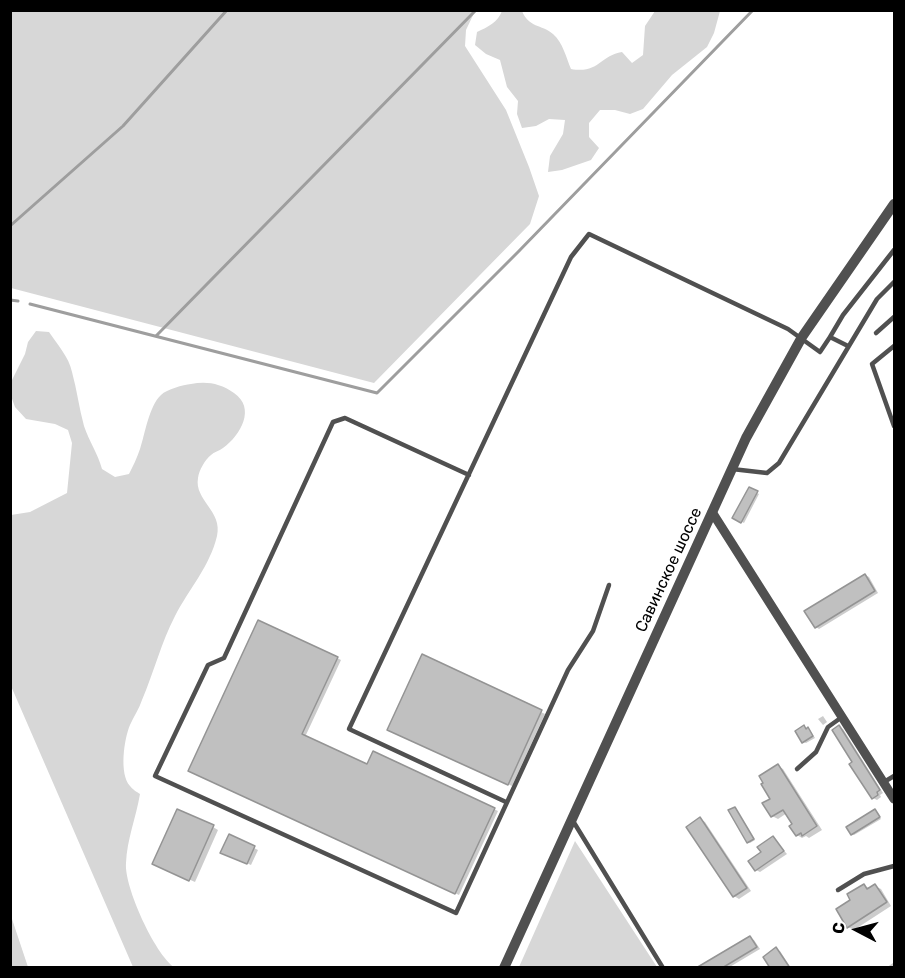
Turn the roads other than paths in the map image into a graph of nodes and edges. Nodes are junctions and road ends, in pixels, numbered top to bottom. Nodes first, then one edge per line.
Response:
1 (894, 204) edge
2 (893, 253) edge
3 (894, 282) edge
4 (894, 317) edge
5 (876, 333) dead end
6 (802, 337) junction
7 (830, 337) junction
8 (848, 346) junction
9 (894, 346) edge
10 (894, 426) edge
11 (732, 470) junction
12 (469, 475) junction
13 (712, 512) junction
14 (609, 585) dead end
15 (842, 717) junction
16 (797, 769) dead end
17 (894, 776) edge
18 (884, 783) junction
19 (894, 799) edge
20 (506, 802) junction
21 (572, 819) junction
22 (894, 866) edge
23 (838, 890) dead end
24 (504, 968) edge
25 (663, 968) edge

1 - 6 street, Савинское шоссе
2 - 7 lane
3 - 8 lane
4 - 5 lane
6 - 7 lane
6 - 11 street, Савинское шоссе
6 - 12 lane
7 - 8 lane
8 - 11 lane
9 - 10 lane
11 - 13 street, Савинское шоссе
12 - 20 lane
12 - 20 lane
13 - 15 street
13 - 21 street, Савинское шоссе
14 - 20 lane
15 - 16 lane
15 - 18 street
17 - 18 lane
18 - 19 street
21 - 24 street, Савинское шоссе
21 - 25 lane
22 - 23 lane

